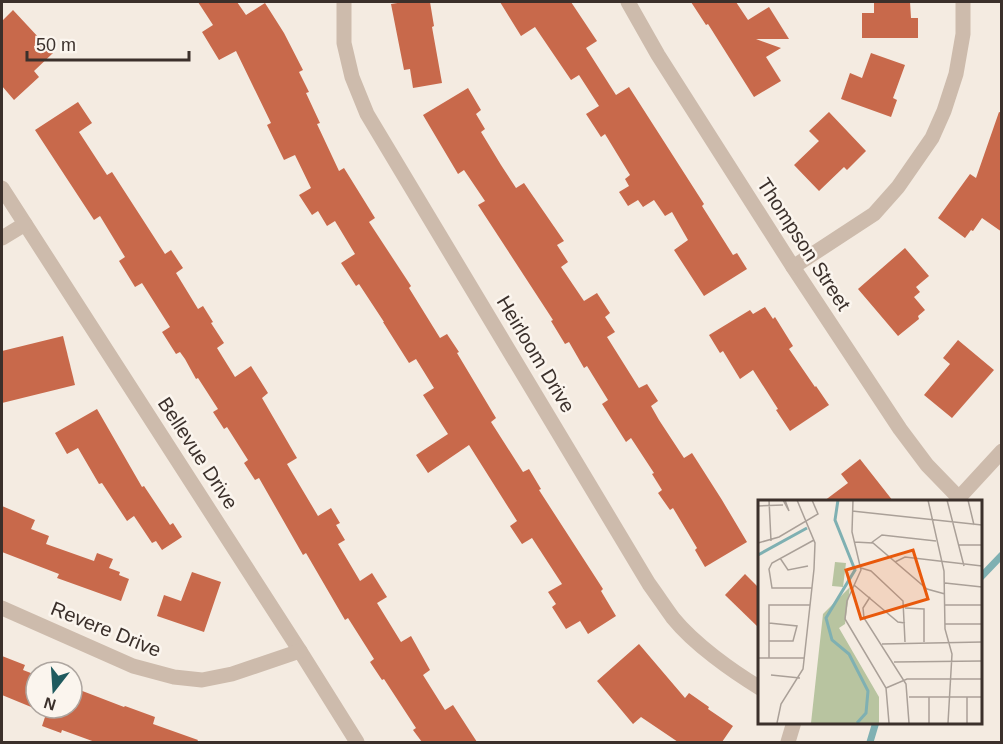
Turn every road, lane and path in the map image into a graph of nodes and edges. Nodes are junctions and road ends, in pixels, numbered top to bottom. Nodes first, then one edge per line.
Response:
1 (344, 2) edge
2 (628, 2) edge
3 (963, 2) edge
4 (2, 188) edge
5 (25, 224) junction
6 (2, 238) edge
7 (793, 267) junction
8 (1002, 451) edge
9 (957, 499) edge
10 (2, 608) edge
11 (300, 651) junction
12 (758, 687) edge
13 (794, 723) edge
14 (357, 742) edge
15 (788, 742) edge

1 - 12 street, Heirloom Drive
2 - 7 street, Thompson Street
3 - 7 street
4 - 5 street, Bellevue Drive
5 - 6 street
5 - 11 street, Bellevue Drive
7 - 9 street, Thompson Street
8 - 9 street
10 - 11 street, Revere Drive
11 - 14 street, Bellevue Drive
13 - 15 street

